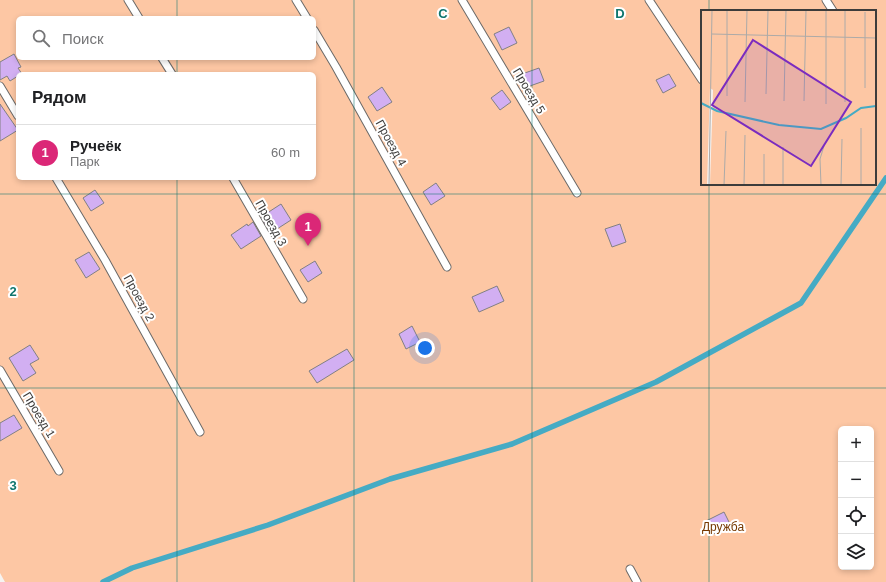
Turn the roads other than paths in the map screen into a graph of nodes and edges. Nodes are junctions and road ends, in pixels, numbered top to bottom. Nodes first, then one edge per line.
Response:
1 (128, 0) edge
2 (296, 0) edge
3 (462, 0) edge
4 (649, 0) edge
5 (826, 0) edge
6 (832, 10) edge
7 (138, 16) edge
8 (306, 16) edge
9 (316, 33) edge
10 (163, 60) edge
11 (171, 72) edge
12 (701, 78) edge
13 (0, 86) edge
14 (16, 113) edge
15 (57, 180) edge
16 (234, 180) edge
17 (576, 193) dead end
18 (447, 267) dead end
19 (303, 299) dead end
20 (0, 370) edge
21 (200, 432) dead end
22 (59, 471) dead end
23 (630, 569) dead end
24 (638, 582) edge

1 - 7 lane
2 - 8 lane
3 - 17 lane, Проезд 5
4 - 12 lane
5 - 6 lane
9 - 18 lane, Проезд 4
10 - 11 lane
13 - 14 lane
15 - 21 lane, Проезд 2
16 - 19 lane, Проезд 3
20 - 22 lane, Проезд 1
23 - 24 lane

